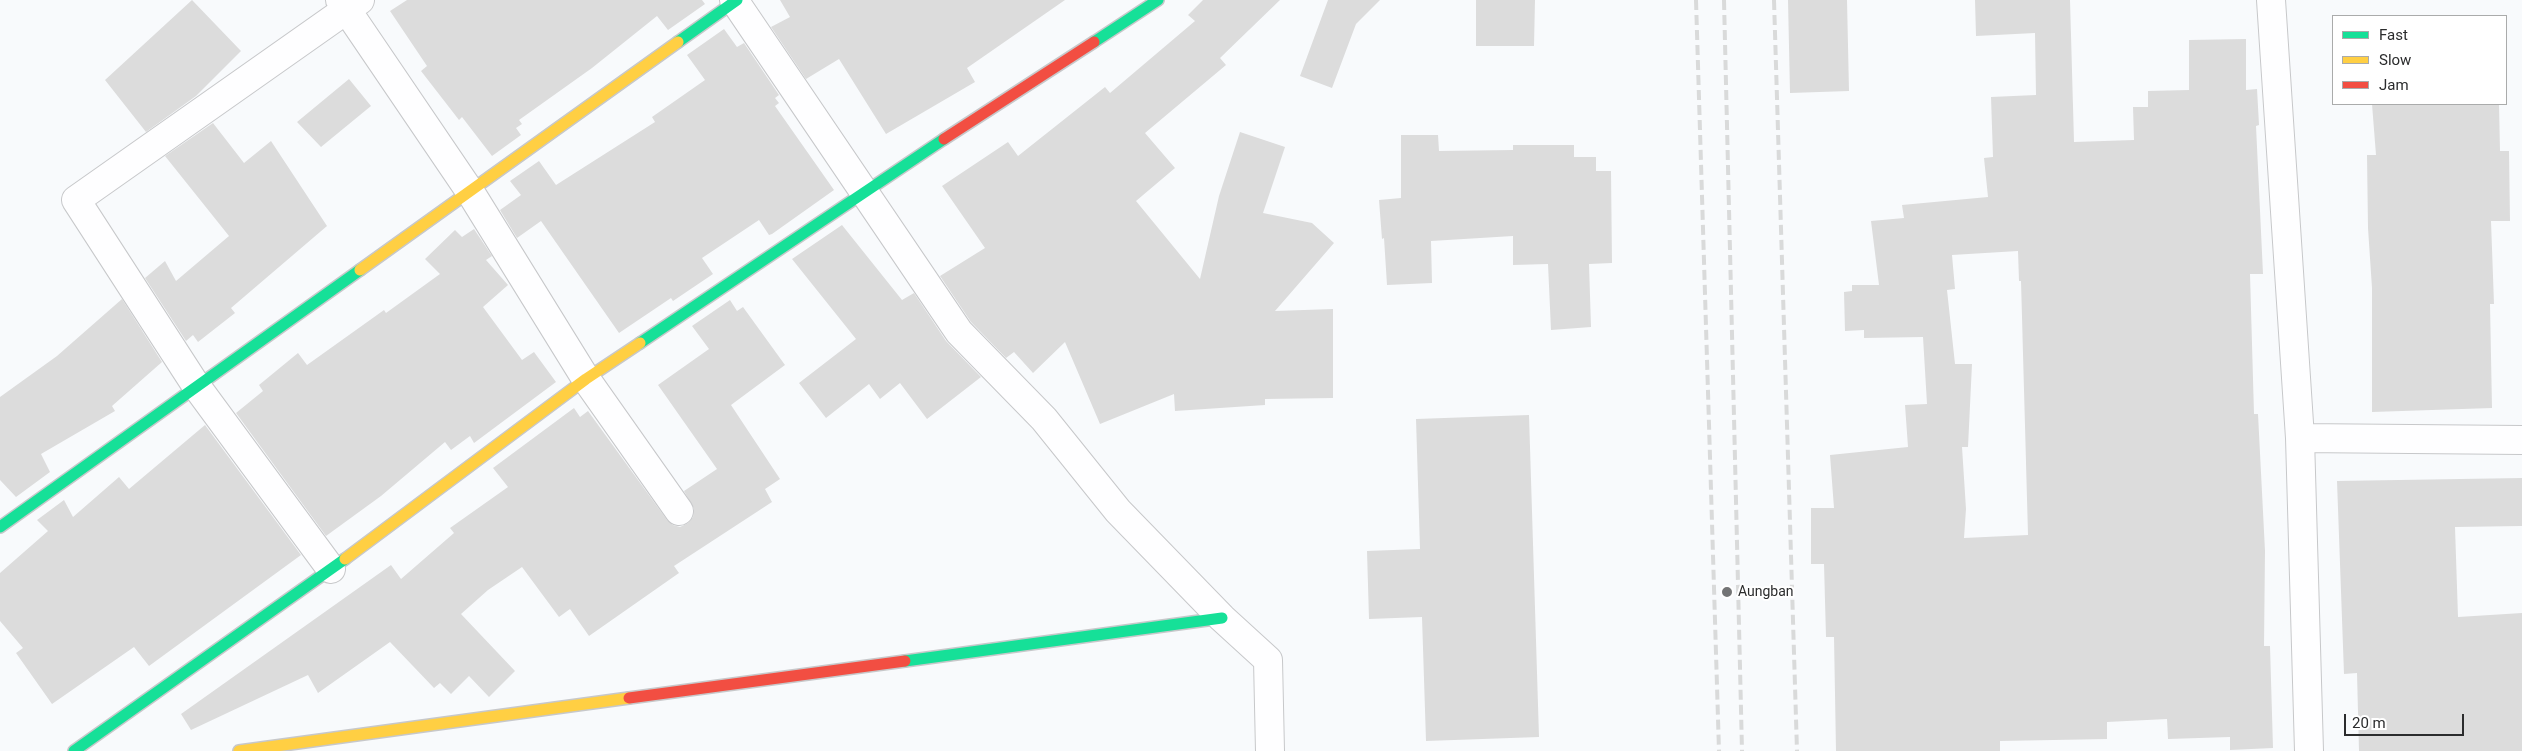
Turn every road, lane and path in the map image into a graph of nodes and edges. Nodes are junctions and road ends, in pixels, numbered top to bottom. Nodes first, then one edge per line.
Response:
1 (2271, 0) edge
2 (736, 1) edge
3 (1146, 3) edge
4 (348, 4) edge
5 (469, 190) junction
6 (864, 191) junction
7 (586, 379) junction
8 (197, 387) junction
9 (2300, 438) junction
10 (2522, 440) edge
11 (679, 511) dead end
12 (0, 527) edge
13 (331, 569) junction
14 (1222, 618) junction
15 (74, 751) edge
16 (239, 751) edge
17 (1270, 751) edge
18 (2309, 751) edge

1 - 9 street
2 - 5 street
2 - 6 street
3 - 6 street
4 - 5 street
4 - 8 street
5 - 7 street
5 - 8 street
6 - 7 street
6 - 14 street
7 - 11 street
7 - 13 street
8 - 12 street
8 - 13 street
9 - 10 street
9 - 18 street
13 - 15 street
14 - 16 street
14 - 17 street

